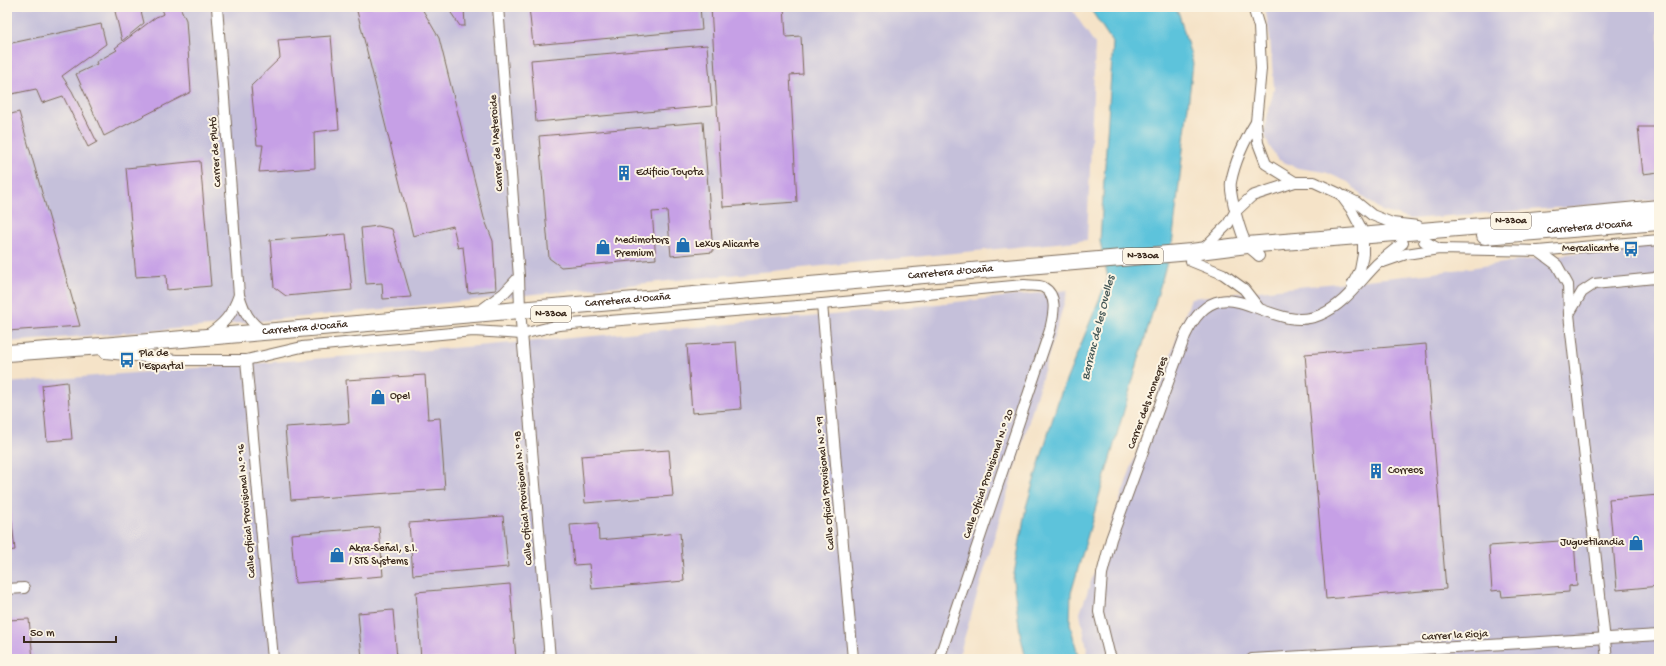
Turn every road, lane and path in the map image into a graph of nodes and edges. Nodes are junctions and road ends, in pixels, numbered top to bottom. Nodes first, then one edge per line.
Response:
1 (217, 7) edge
2 (498, 7) edge
3 (1253, 7) edge
4 (1256, 122) junction
5 (1295, 182) junction
6 (1340, 194) junction
7 (1659, 208) edge
8 (1235, 212) junction
9 (1509, 222) junction
10 (1659, 222) edge
11 (1659, 240) edge
12 (1424, 241) junction
13 (1363, 242) junction
14 (1402, 243) junction
15 (1439, 249) junction
16 (1253, 250) junction
17 (1538, 252) junction
18 (1194, 255) junction
19 (1377, 264) junction
20 (1659, 275) edge
21 (519, 277) junction
22 (239, 295) junction
23 (1051, 295) joint
24 (1347, 296) junction
25 (822, 304) junction
26 (1258, 308) junction
27 (521, 313) junction
28 (475, 314) junction
29 (1569, 314) junction
30 (264, 332) junction
31 (522, 334) junction
32 (204, 337) junction
33 (7, 353) edge
34 (105, 353) junction
35 (246, 360) junction
36 (7, 362) edge
37 (24, 588) dead end
38 (7, 589) edge
39 (1659, 635) edge
40 (1604, 639) junction
41 (273, 659) edge
42 (550, 659) edge
43 (853, 659) edge
44 (939, 659) edge
45 (1112, 659) edge
46 (1252, 659) edge
47 (1607, 659) edge

1 - 22 street, Carrer de Plutó
2 - 21 street, Carrer de l'Asteroide
3 - 4 street
4 - 5 street
4 - 8 street
5 - 6 street, Carretera d'Ocaña
5 - 8 street, Carretera d'Ocaña
6 - 9 street, Carretera d'Ocaña
6 - 13 street, Carretera d'Ocaña
7 - 9 main road, Carretera d'Ocaña / N-330a
8 - 16 street
8 - 18 street, Carretera d'Ocaña
9 - 13 main road, Carretera d'Ocaña / N-330a
10 - 12 main road, Carretera d'Ocaña / N-330a
11 - 17 street, Carretera d'Ocaña
12 - 14 main road, Carretera d'Ocaña / N-330a
12 - 15 street, Carretera d'Ocaña
13 - 14 main road, Carretera d'Ocaña / N-330a
13 - 16 main road, Carretera d'Ocaña / N-330a
13 - 24 street, Carretera d'Ocaña
14 - 19 street
15 - 17 street, Carretera d'Ocaña
15 - 19 street, Carretera d'Ocaña
16 - 18 main road, Carretera d'Ocaña / N-330a
17 - 29 street
18 - 26 street, Carretera d'Ocaña
18 - 27 main road, Carretera d'Ocaña / N-330a
19 - 24 street, Carretera d'Ocaña
20 - 29 street
21 - 27 street, Carrer de l'Asteroide
21 - 28 street
22 - 30 street, Carrer de Plutó
22 - 32 street, Carrer de Plutó
23 - 25 street, Carretera d'Ocaña
23 - 44 street, Calle Oficial Provisional N.º 20
24 - 26 street, Carrer dels Monegres
25 - 31 street, Carretera d'Ocaña
25 - 43 street, Calle Oficial Provisional N.º 19
26 - 45 street, Carrer dels Monegres
27 - 28 main road, Carretera d'Ocaña / N-330a
27 - 31 street, Calle Oficial Provisional N.º 18
27 - 34 main road, Carretera d'Ocaña / N-330a
28 - 30 main road, Carretera d'Ocaña / N-330a
29 - 40 street
30 - 32 main road, Carretera d'Ocaña / N-330a
31 - 35 street, Carretera d'Ocaña
31 - 42 street, Calle Oficial Provisional N.º 18
32 - 33 main road, Carretera d'Ocaña / N-330a
34 - 35 street, Carretera d'Ocaña
34 - 36 main road, Carretera d'Ocaña / N-330a
35 - 41 street, Calle Oficial Provisional N.º 16
37 - 38 street
39 - 40 street, Carrer la Rioja
40 - 46 street, Carrer la Rioja
40 - 47 street

